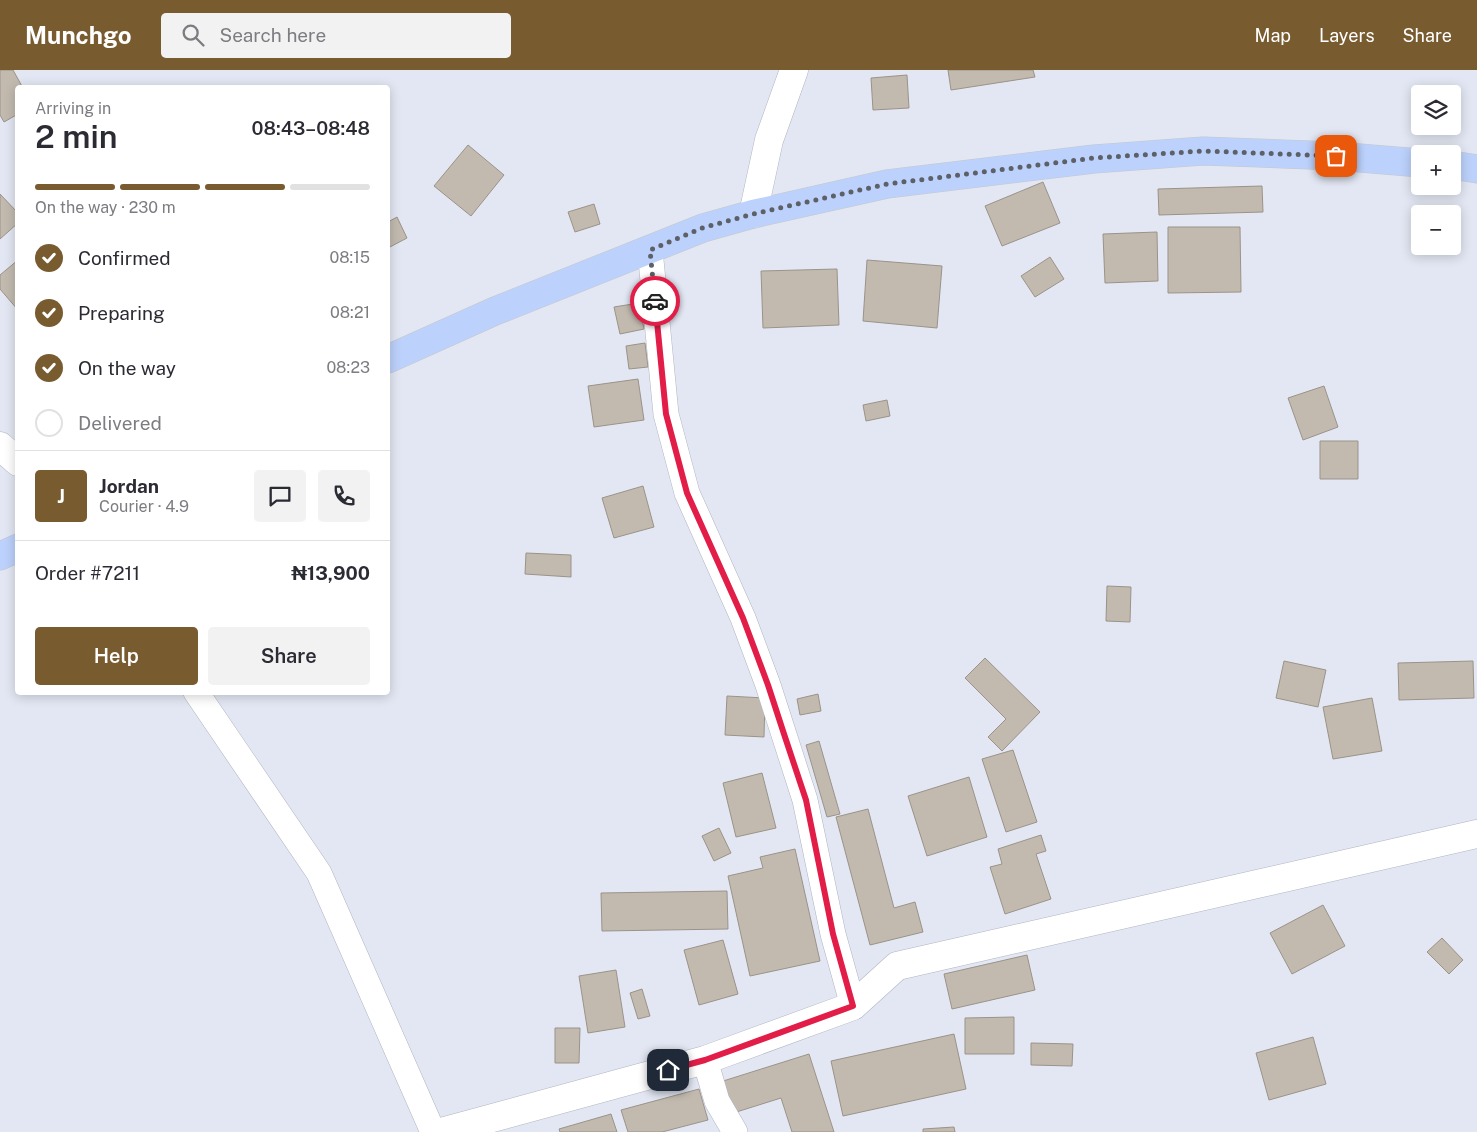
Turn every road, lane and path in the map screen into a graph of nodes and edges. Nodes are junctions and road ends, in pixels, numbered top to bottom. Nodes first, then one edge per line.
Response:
1 (794, 70) edge
2 (1411, 162) edge
3 (1461, 167) edge
4 (1477, 169) edge
5 (753, 214) junction
6 (650, 250) junction
7 (390, 358) edge
8 (0, 446) edge
9 (15, 459) edge
10 (15, 549) edge
11 (0, 556) edge
12 (198, 695) edge
13 (1477, 834) edge
14 (853, 1006) junction
15 (705, 1060) junction
16 (433, 1132) edge
17 (441, 1132) edge
18 (735, 1132) edge

1 - 5 street
2 - 5 main road
3 - 4 main road
5 - 6 main road
6 - 7 main road
6 - 14 street
8 - 9 street
10 - 11 main road
12 - 16 street
13 - 14 street
14 - 15 street
15 - 17 street
15 - 18 street

